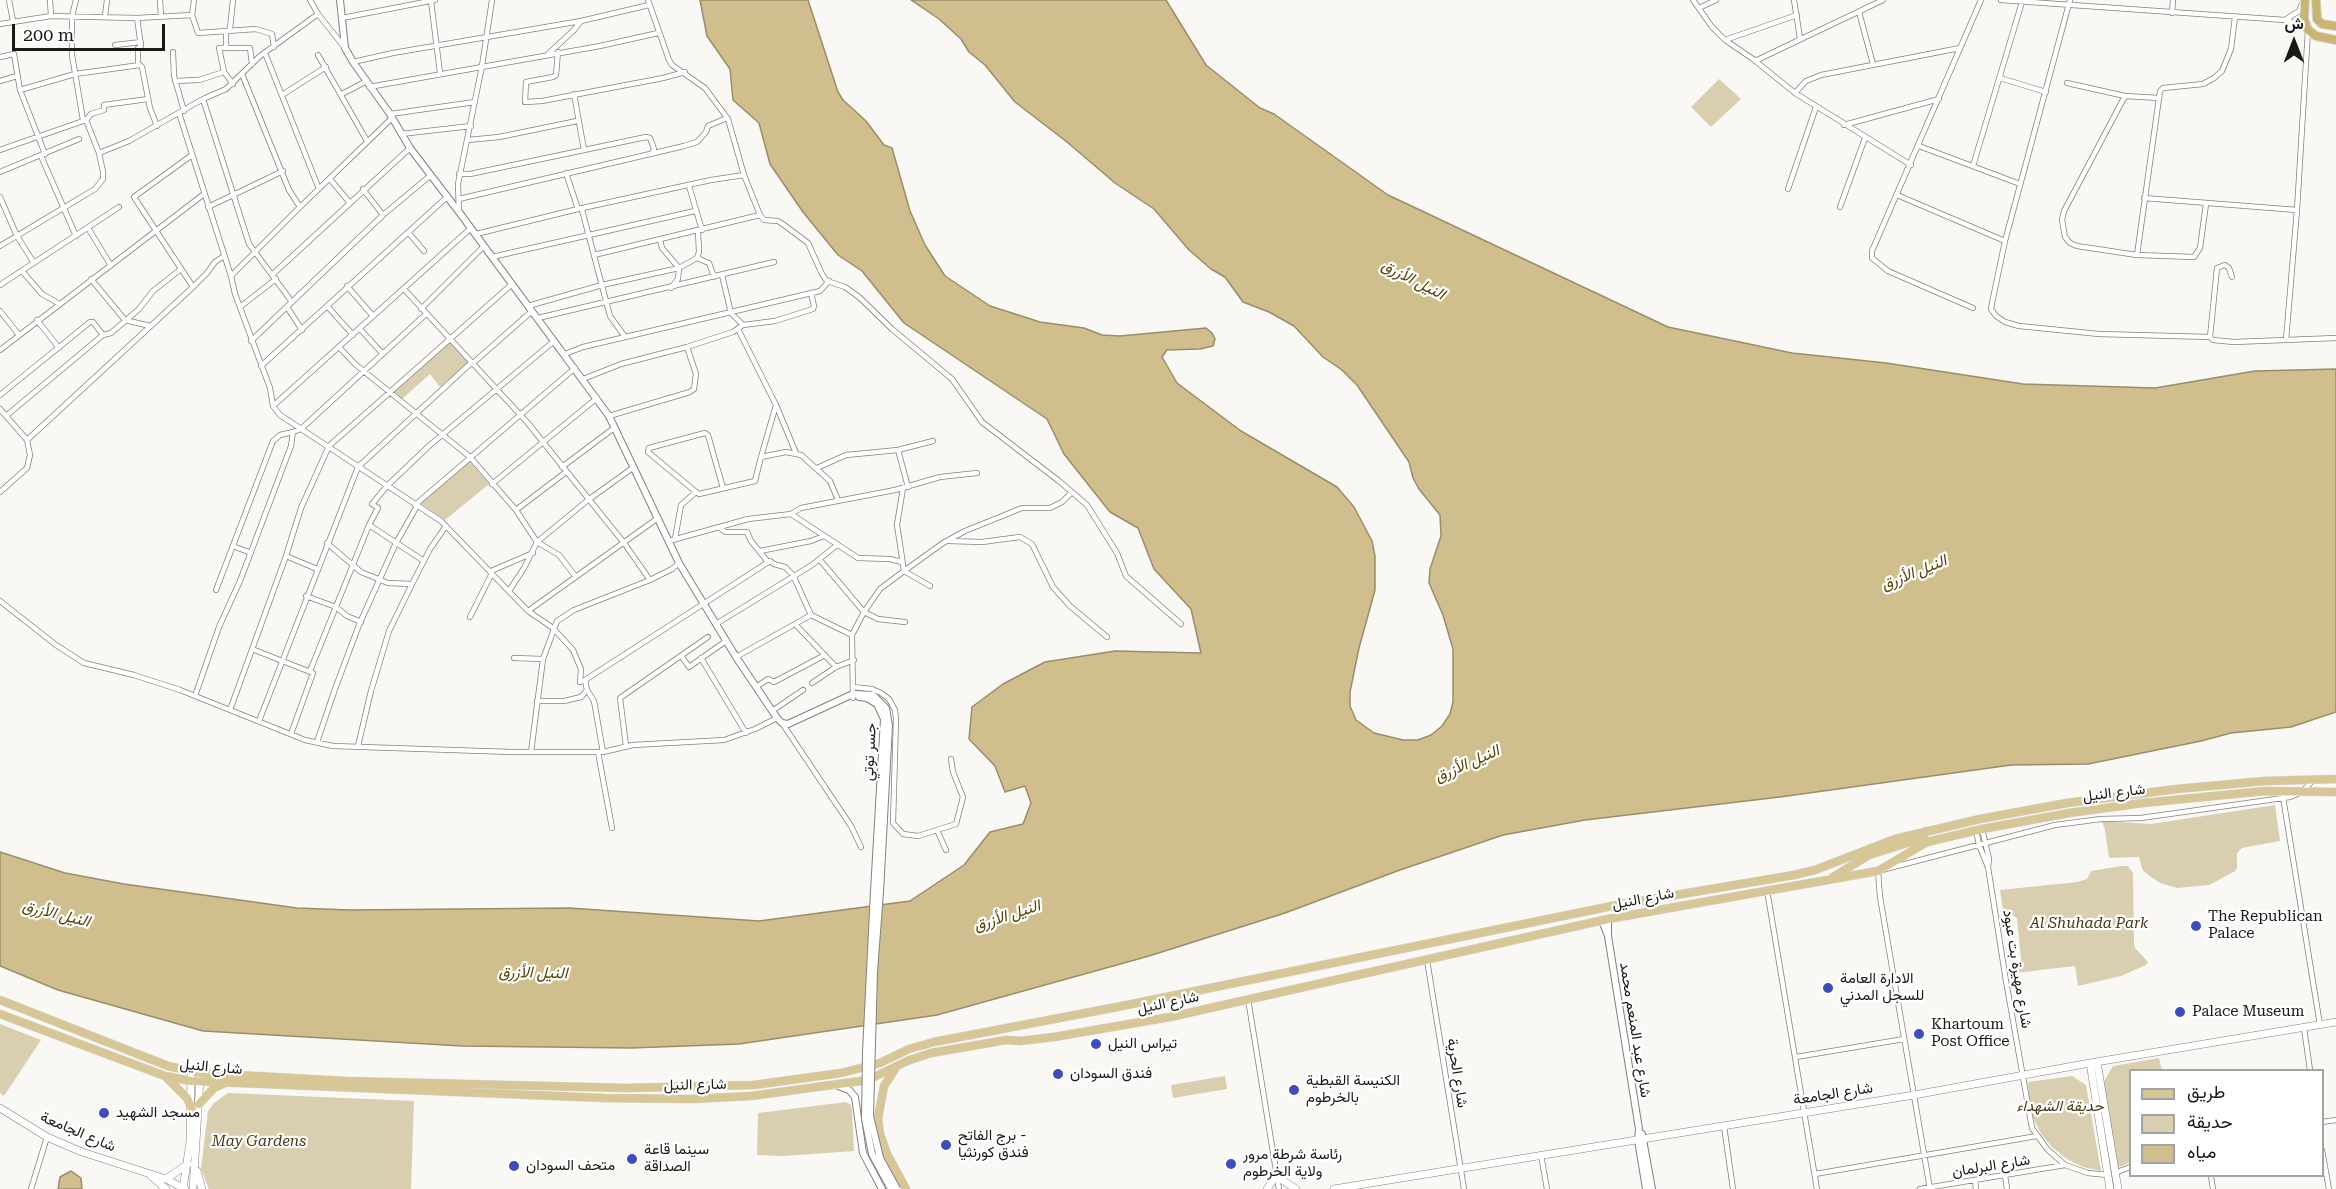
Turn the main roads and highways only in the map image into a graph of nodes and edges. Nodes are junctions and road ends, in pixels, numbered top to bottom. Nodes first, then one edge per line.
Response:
1 (2305, 0) edge
2 (2316, 0) edge
3 (2336, 26) edge
4 (2336, 40) edge
5 (2333, 779) edge
6 (2287, 780) junction
7 (2336, 792) edge
8 (2325, 793) junction
9 (2283, 794) junction
10 (1977, 820) junction
11 (1979, 830) junction
12 (1926, 831) junction
13 (1826, 880) junction
14 (1677, 893) junction
15 (1676, 906) junction
16 (0, 1000) edge
17 (0, 1014) edge
18 (2336, 1022) edge
19 (106, 1041) junction
20 (102, 1052) junction
21 (2093, 1062) junction
22 (897, 1066) junction
23 (165, 1076) junction
24 (195, 1077) junction
25 (263, 1081) junction
26 (225, 1083) junction
27 (733, 1086) junction
28 (603, 1088) junction
29 (521, 1090) junction
30 (604, 1098) junction
31 (734, 1098) junction
32 (199, 1104) junction
33 (0, 1108) edge
34 (192, 1109) junction
35 (189, 1164) junction
36 (196, 1169) junction
37 (148, 1173) junction
38 (2111, 1174) junction
39 (166, 1179) junction
40 (1384, 1185) edge
41 (166, 1189) edge
42 (184, 1189) edge
43 (193, 1189) edge
44 (202, 1189) edge
45 (906, 1189) edge
46 (1267, 1189) edge
47 (1296, 1189) edge
48 (1334, 1189) edge
49 (2110, 1189) edge
50 (2118, 1189) edge

1 - 4 highway
2 - 3 highway
5 - 6 main road, شارع النيل
5 - 8 main road
6 - 9 main road
6 - 10 main road, شارع النيل
7 - 8 main road, شارع النيل
8 - 9 main road, شارع النيل
9 - 11 main road, شارع النيل
10 - 11 main road
10 - 12 main road, شارع النيل
11 - 13 main road, شارع النيل
12 - 13 main road
12 - 14 main road, شارع النيل
13 - 15 main road, شارع النيل
14 - 15 main road
14 - 27 main road, شارع النيل
15 - 22 main road, شارع النيل
16 - 19 main road, شارع النيل
17 - 20 main road, شارع النيل
18 - 21 main road, شارع الجامعة
19 - 20 main road
19 - 24 main road, شارع النيل
20 - 23 main road, شارع النيل
21 - 38 main road
21 - 40 main road, شارع الجامعة
22 - 31 main road, شارع النيل
22 - 45 main road
23 - 24 main road, شارع النيل
23 - 34 main road
24 - 25 main road, شارع النيل
24 - 26 main road, شارع النيل
24 - 32 main road
24 - 34 main road
25 - 26 main road, شارع النيل
25 - 29 main road, شارع النيل
26 - 32 main road
27 - 28 main road, شارع النيل
27 - 31 main road
28 - 29 main road, شارع النيل
28 - 30 main road
29 - 30 main road, شارع النيل
30 - 31 main road, شارع النيل
32 - 36 main road
33 - 37 main road, شارع الجامعة
34 - 35 main road
35 - 39 main road
35 - 42 main road
36 - 43 main road
36 - 44 main road
37 - 39 main road, شارع الجامعة
37 - 41 main road, شارع الجامعة
38 - 49 main road
38 - 50 main road
39 - 42 main road, شارع الجامعة
40 - 48 main road, شارع الجامعة
46 - 47 main road

